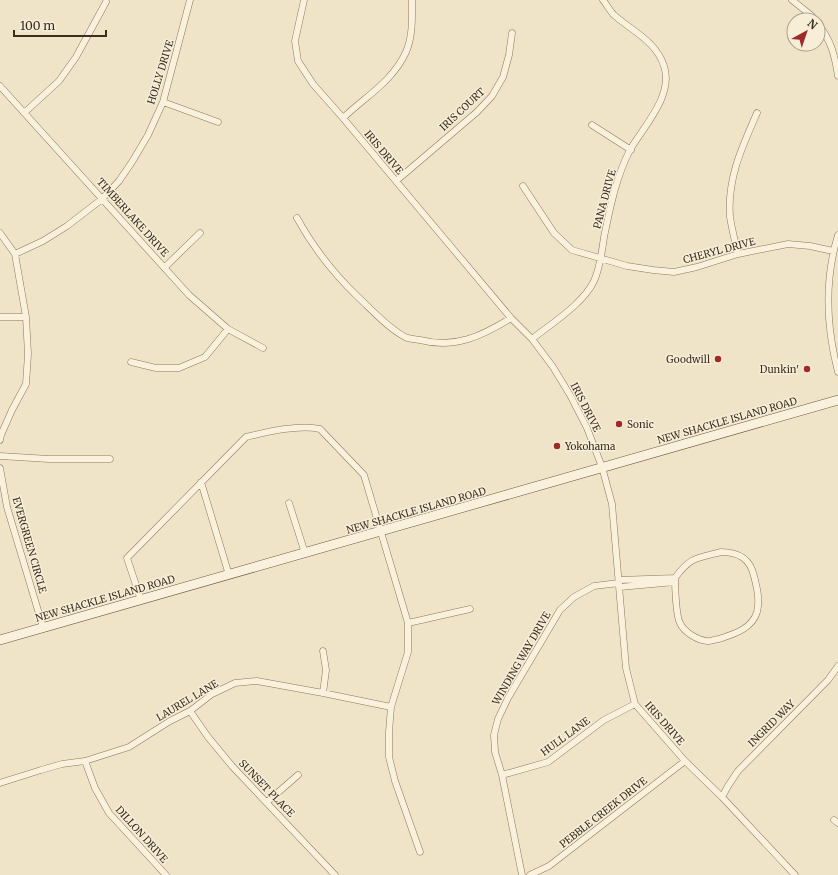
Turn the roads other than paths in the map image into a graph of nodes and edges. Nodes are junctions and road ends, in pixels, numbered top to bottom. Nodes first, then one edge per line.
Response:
1 (190, 0) edge
2 (304, 0) edge
3 (412, 0) edge
4 (603, 0) edge
5 (792, 0) edge
6 (106, 2) dead end
7 (806, 12) edge
8 (512, 33) dead end
9 (826, 34) edge
10 (838, 76) edge
11 (0, 86) edge
12 (163, 102) junction
13 (24, 113) junction
14 (757, 113) dead end
15 (343, 118) junction
16 (218, 122) dead end
17 (592, 125) dead end
18 (631, 150) junction
19 (396, 181) junction
20 (523, 186) dead end
21 (102, 199) junction
22 (297, 218) dead end
23 (0, 233) edge
24 (200, 233) dead end
25 (838, 235) edge
26 (833, 251) junction
27 (15, 254) junction
28 (738, 254) junction
29 (600, 259) junction
30 (165, 267) junction
31 (0, 317) edge
32 (26, 317) junction
33 (512, 318) junction
34 (228, 329) junction
35 (532, 339) junction
36 (263, 348) dead end
37 (131, 362) dead end
38 (838, 372) edge
39 (838, 400) edge
40 (0, 440) edge
41 (0, 456) edge
42 (110, 459) dead end
43 (602, 466) junction
44 (0, 468) edge
45 (201, 482) junction
46 (289, 503) dead end
47 (382, 531) junction
48 (305, 553) junction
49 (229, 575) junction
50 (675, 580) junction
51 (619, 584) junction
52 (141, 600) junction
53 (470, 609) dead end
54 (408, 623) junction
55 (43, 627) junction
56 (0, 640) edge
57 (323, 651) dead end
58 (838, 666) edge
59 (323, 693) junction
60 (635, 704) junction
61 (391, 707) junction
62 (190, 710) junction
63 (85, 761) junction
64 (685, 761) junction
65 (298, 775) dead end
66 (502, 776) junction
67 (0, 783) edge
68 (722, 797) junction
69 (267, 802) junction
70 (420, 852) dead end
71 (166, 875) edge
72 (335, 875) edge
73 (522, 875) edge
74 (530, 875) edge
75 (795, 875) edge

1 - 12 street, HOLLY DRIVE
2 - 15 street, IRIS DRIVE
3 - 15 street
4 - 18 street, PANA DRIVE
5 - 7 street
6 - 13 street
8 - 19 street, IRIS COURT
9 - 10 street
11 - 13 street, TIMBERLAKE DRIVE
12 - 16 street
12 - 21 street, HOLLY DRIVE
13 - 21 street, TIMBERLAKE DRIVE
14 - 28 street
15 - 19 street, IRIS DRIVE
17 - 18 street
18 - 29 street, PANA DRIVE
19 - 33 street, IRIS DRIVE
20 - 29 street, CHERYL DRIVE
21 - 27 street, HOLLY DRIVE
21 - 30 street, TIMBERLAKE DRIVE
22 - 33 street
23 - 27 street
24 - 30 street
25 - 26 street
26 - 28 street, CHERYL DRIVE
26 - 38 street
27 - 32 street
28 - 29 street, CHERYL DRIVE
29 - 35 street, PANA DRIVE
30 - 34 street, TIMBERLAKE DRIVE
31 - 32 street
32 - 40 street
33 - 35 street, IRIS DRIVE
34 - 36 street, TIMBERLAKE DRIVE
34 - 37 street
35 - 43 street, IRIS DRIVE
39 - 43 main road, NEW SHACKLE ISLAND ROAD
41 - 42 street
43 - 47 main road, NEW SHACKLE ISLAND ROAD
43 - 51 street, IRIS DRIVE
44 - 55 street, EVERGREEN CIRCLE
45 - 47 street
45 - 49 street
45 - 52 street
46 - 48 street
47 - 48 main road, NEW SHACKLE ISLAND ROAD
47 - 54 street
48 - 49 main road, NEW SHACKLE ISLAND ROAD
49 - 52 main road, NEW SHACKLE ISLAND ROAD
50 - 50 street
50 - 51 street, WINDING WAY DRIVE
51 - 60 street, IRIS DRIVE
51 - 66 street, WINDING WAY DRIVE
52 - 55 main road, NEW SHACKLE ISLAND ROAD
53 - 54 street
54 - 61 street
55 - 56 main road, NEW SHACKLE ISLAND ROAD
57 - 59 street
58 - 68 street, INGRID WAY
59 - 61 street, LAUREL LANE
59 - 62 street, LAUREL LANE
60 - 64 street, IRIS DRIVE
60 - 66 street, HULL LANE
61 - 70 street
62 - 63 street, LAUREL LANE
62 - 69 street, SUNSET PLACE
63 - 67 street, LAUREL LANE
63 - 71 street, DILLON DRIVE
64 - 68 street, IRIS DRIVE
64 - 74 street, PEBBLE CREEK DRIVE
65 - 69 street
66 - 73 street, WINDING WAY DRIVE
68 - 75 street, IRIS DRIVE
69 - 72 street, SUNSET PLACE

